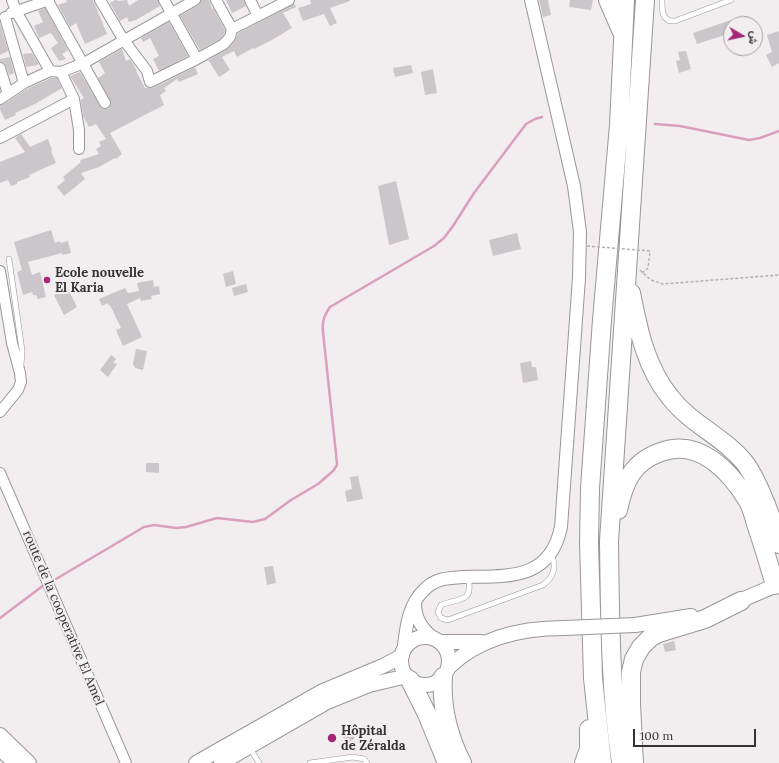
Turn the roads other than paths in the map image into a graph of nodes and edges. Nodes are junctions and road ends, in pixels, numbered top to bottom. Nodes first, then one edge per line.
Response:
1 (12, 0) edge
2 (48, 0) edge
3 (100, 0) edge
4 (164, 0) edge
5 (195, 0) edge
6 (216, 0) edge
7 (250, 0) edge
8 (289, 0) edge
9 (531, 0) edge
10 (608, 0) edge
11 (625, 0) edge
12 (644, 0) edge
13 (662, 0) edge
14 (731, 0) edge
15 (16, 11) junction
16 (171, 13) junction
17 (258, 16) junction
18 (2, 17) edge
19 (232, 29) junction
20 (623, 34) junction
21 (123, 39) junction
22 (197, 59) junction
23 (84, 62) junction
24 (0, 68) edge
25 (50, 71) junction
26 (61, 72) junction
27 (24, 83) junction
28 (4, 97) edge
29 (74, 99) junction
30 (105, 102) dead end
31 (0, 138) edge
32 (79, 149) dead end
33 (9, 259) dead end
34 (632, 268) junction
35 (0, 271) edge
36 (20, 372) junction
37 (0, 412) edge
38 (0, 473) edge
39 (609, 541) junction
40 (779, 541) edge
41 (551, 553) junction
42 (769, 563) junction
43 (468, 577) junction
44 (777, 585) edge
45 (749, 597) junction
46 (415, 602) junction
47 (437, 640) junction
48 (487, 641) junction
49 (402, 654) junction
50 (446, 672) junction
51 (408, 678) junction
52 (593, 678) junction
53 (0, 736) edge
54 (249, 746) junction
55 (0, 749) edge
56 (15, 763) edge
57 (29, 763) edge
58 (126, 763) edge
59 (196, 763) edge
60 (221, 763) edge
61 (259, 763) edge
62 (310, 763) edge
63 (367, 763) edge
64 (447, 763) edge
65 (462, 763) edge
66 (584, 763) edge
67 (602, 763) edge
68 (621, 763) edge
69 (634, 763) edge

1 - 15 street
2 - 15 street
2 - 23 street
3 - 21 street
4 - 16 street
5 - 16 street
6 - 19 street
7 - 17 street
8 - 17 street
9 - 41 street
10 - 20 highway
11 - 20 highway
12 - 34 highway
13 - 14 lane
15 - 18 street
15 - 25 street
16 - 21 street
16 - 22 street
17 - 19 street
18 - 27 street
19 - 22 street
20 - 52 highway
21 - 22 street
21 - 23 street
23 - 26 street
23 - 30 street
24 - 28 street
25 - 26 street
25 - 27 street
26 - 29 street
27 - 28 street
29 - 31 street
29 - 32 street
33 - 36 lane
34 - 39 highway
34 - 40 highway
35 - 36 street
36 - 37 street
38 - 58 street, route de la cooperative El Amel
39 - 42 highway
39 - 68 highway
41 - 43 street
41 - 43 lane
42 - 44 highway
42 - 45 main road
43 - 46 street
44 - 45 main road
45 - 48 main road, bridge
45 - 69 highway
46 - 47 street
46 - 49 street
47 - 48 main road
47 - 49 main road
47 - 50 main road
48 - 50 main road
49 - 51 main road
49 - 59 main road
50 - 51 main road
50 - 65 highway
51 - 54 main road
51 - 64 highway
52 - 66 highway
52 - 67 highway
53 - 57 main road
54 - 60 main road
54 - 61 lane
55 - 56 main road
62 - 63 lane

